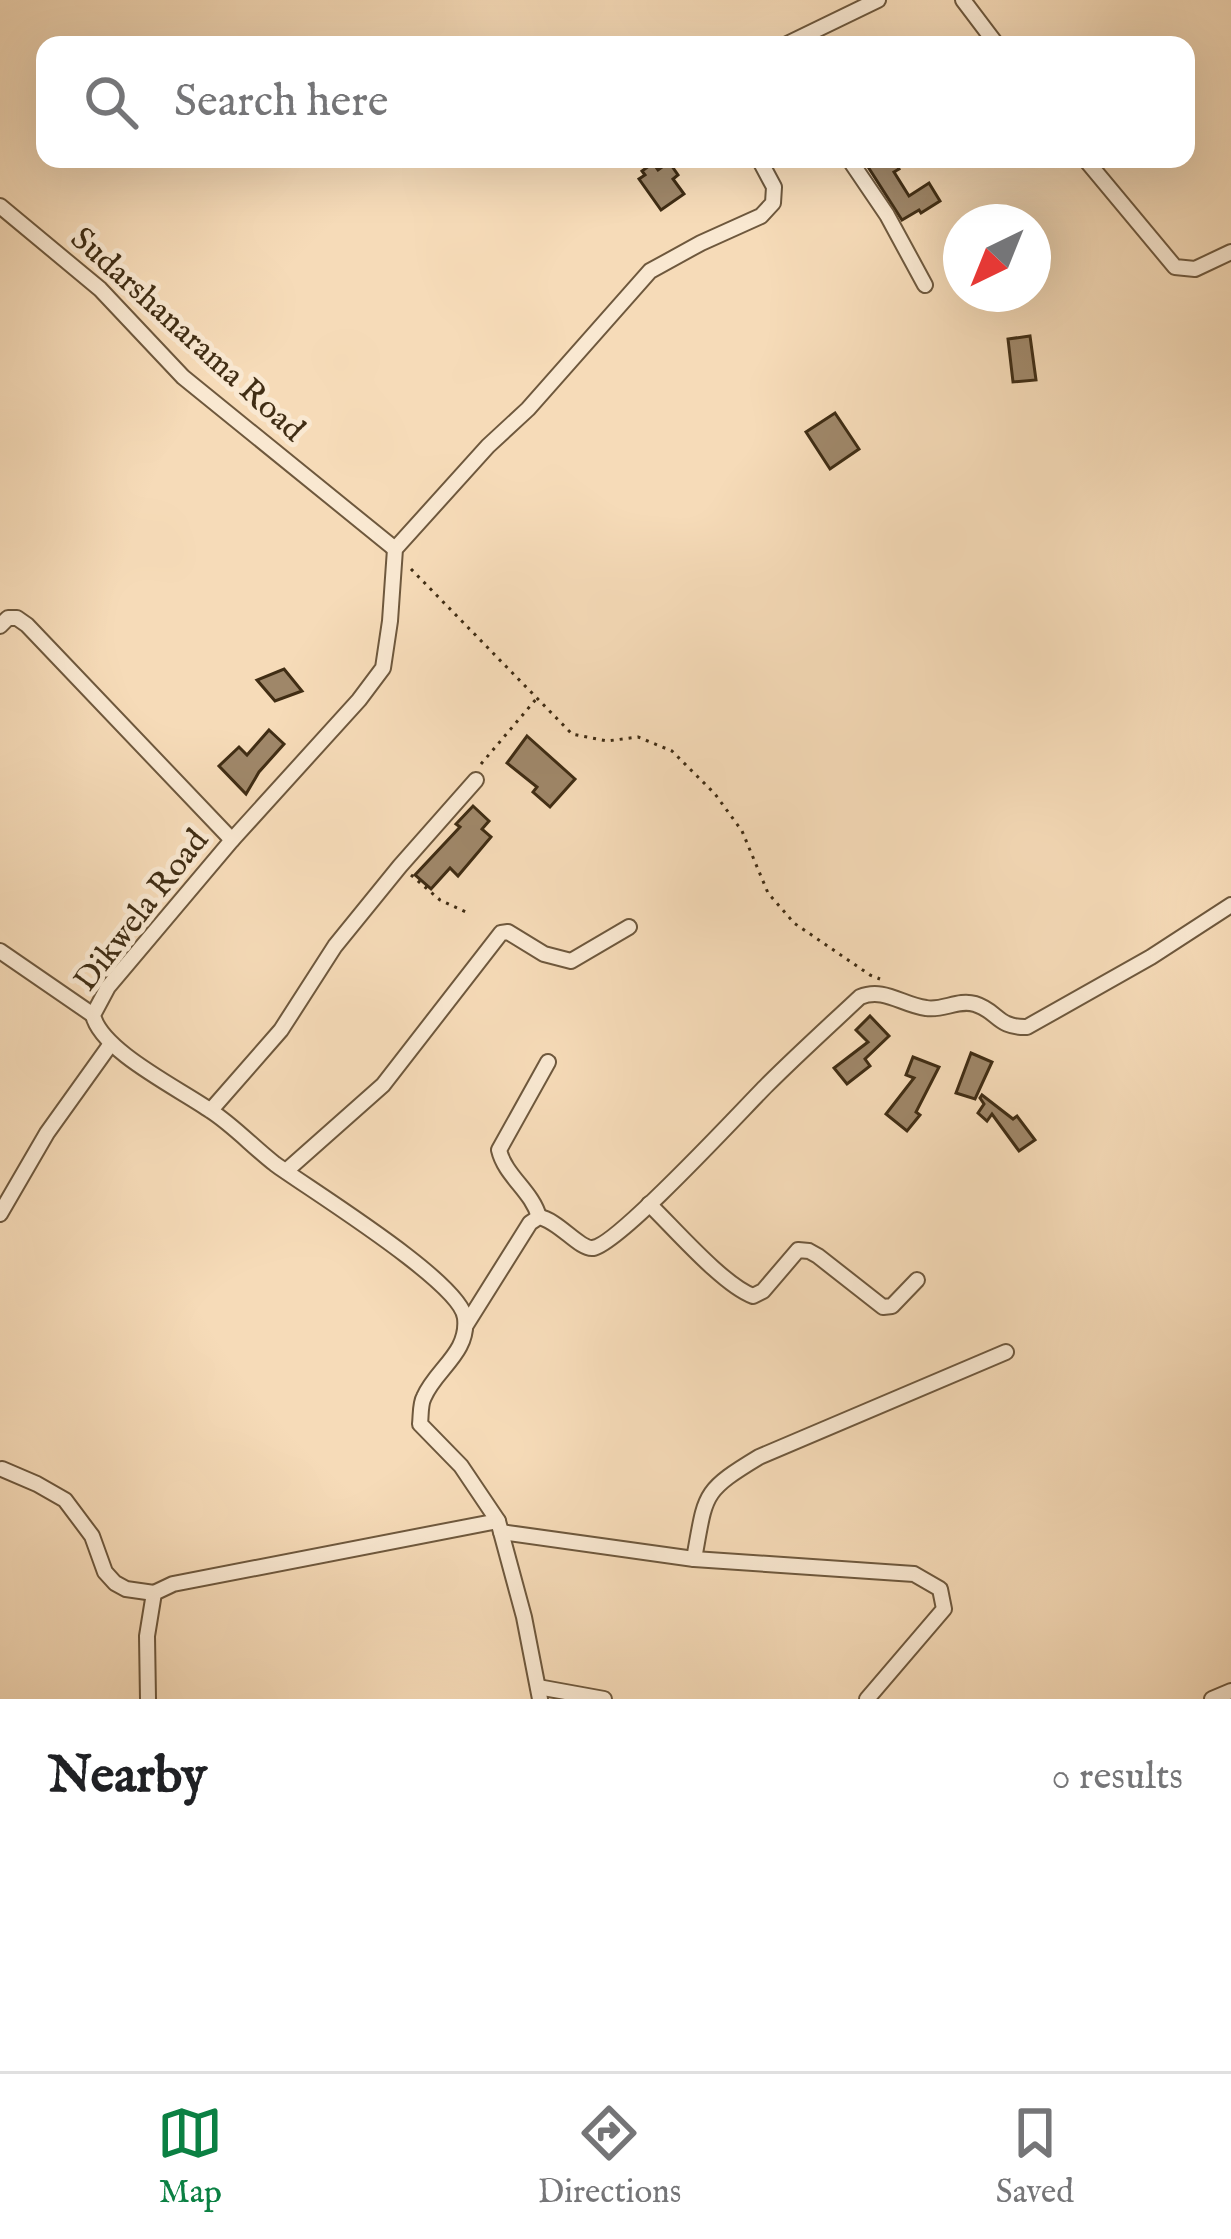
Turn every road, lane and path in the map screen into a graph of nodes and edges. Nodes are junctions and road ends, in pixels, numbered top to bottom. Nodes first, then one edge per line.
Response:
1 (878, 0) edge
2 (962, 0) edge
3 (804, 36) edge
4 (990, 36) edge
5 (764, 168) edge
6 (855, 168) edge
7 (1092, 168) edge
8 (0, 206) edge
9 (1231, 252) edge
10 (925, 284) dead end
11 (395, 549) junction
12 (0, 626) edge
13 (538, 697) junction
14 (476, 780) joint
15 (232, 840) junction
16 (400, 866) junction
17 (1231, 905) edge
18 (470, 914) dead end
19 (628, 926) dead end
20 (0, 951) edge
21 (890, 982) dead end
22 (93, 1015) junction
23 (110, 1045) junction
24 (548, 1062) dead end
25 (211, 1110) junction
26 (286, 1171) junction
27 (649, 1204) junction
28 (0, 1214) edge
29 (539, 1217) junction
30 (917, 1280) dead end
31 (466, 1325) junction
32 (1006, 1352) dead end
33 (2, 1469) edge
34 (499, 1527) junction
35 (694, 1559) junction
36 (154, 1593) junction
37 (1231, 1691) edge
38 (539, 1693) edge
39 (148, 1699) edge
40 (604, 1699) edge
41 (867, 1699) edge
42 (1212, 1699) edge

1 - 3 street
2 - 4 street
5 - 11 street
6 - 10 street
7 - 9 street
8 - 11 street, Sudarshanarama Road
11 - 13 path
11 - 15 street, Dikwela Road
12 - 15 street
13 - 14 path
13 - 21 path
14 - 16 street
15 - 22 street, Dikwela Road
16 - 18 path
16 - 25 street
17 - 27 street
19 - 26 street
20 - 22 street
22 - 23 street, Dikwela Road
23 - 25 street, Dikwela Road
23 - 28 street
24 - 29 street
25 - 26 street, Dikwela Road
26 - 31 street, Dikwela Road
27 - 29 street
27 - 30 street
29 - 31 street
31 - 34 street
32 - 35 street
33 - 36 street
34 - 35 street
34 - 36 street
34 - 38 street
35 - 41 street
36 - 39 street
37 - 42 street
38 - 40 street

